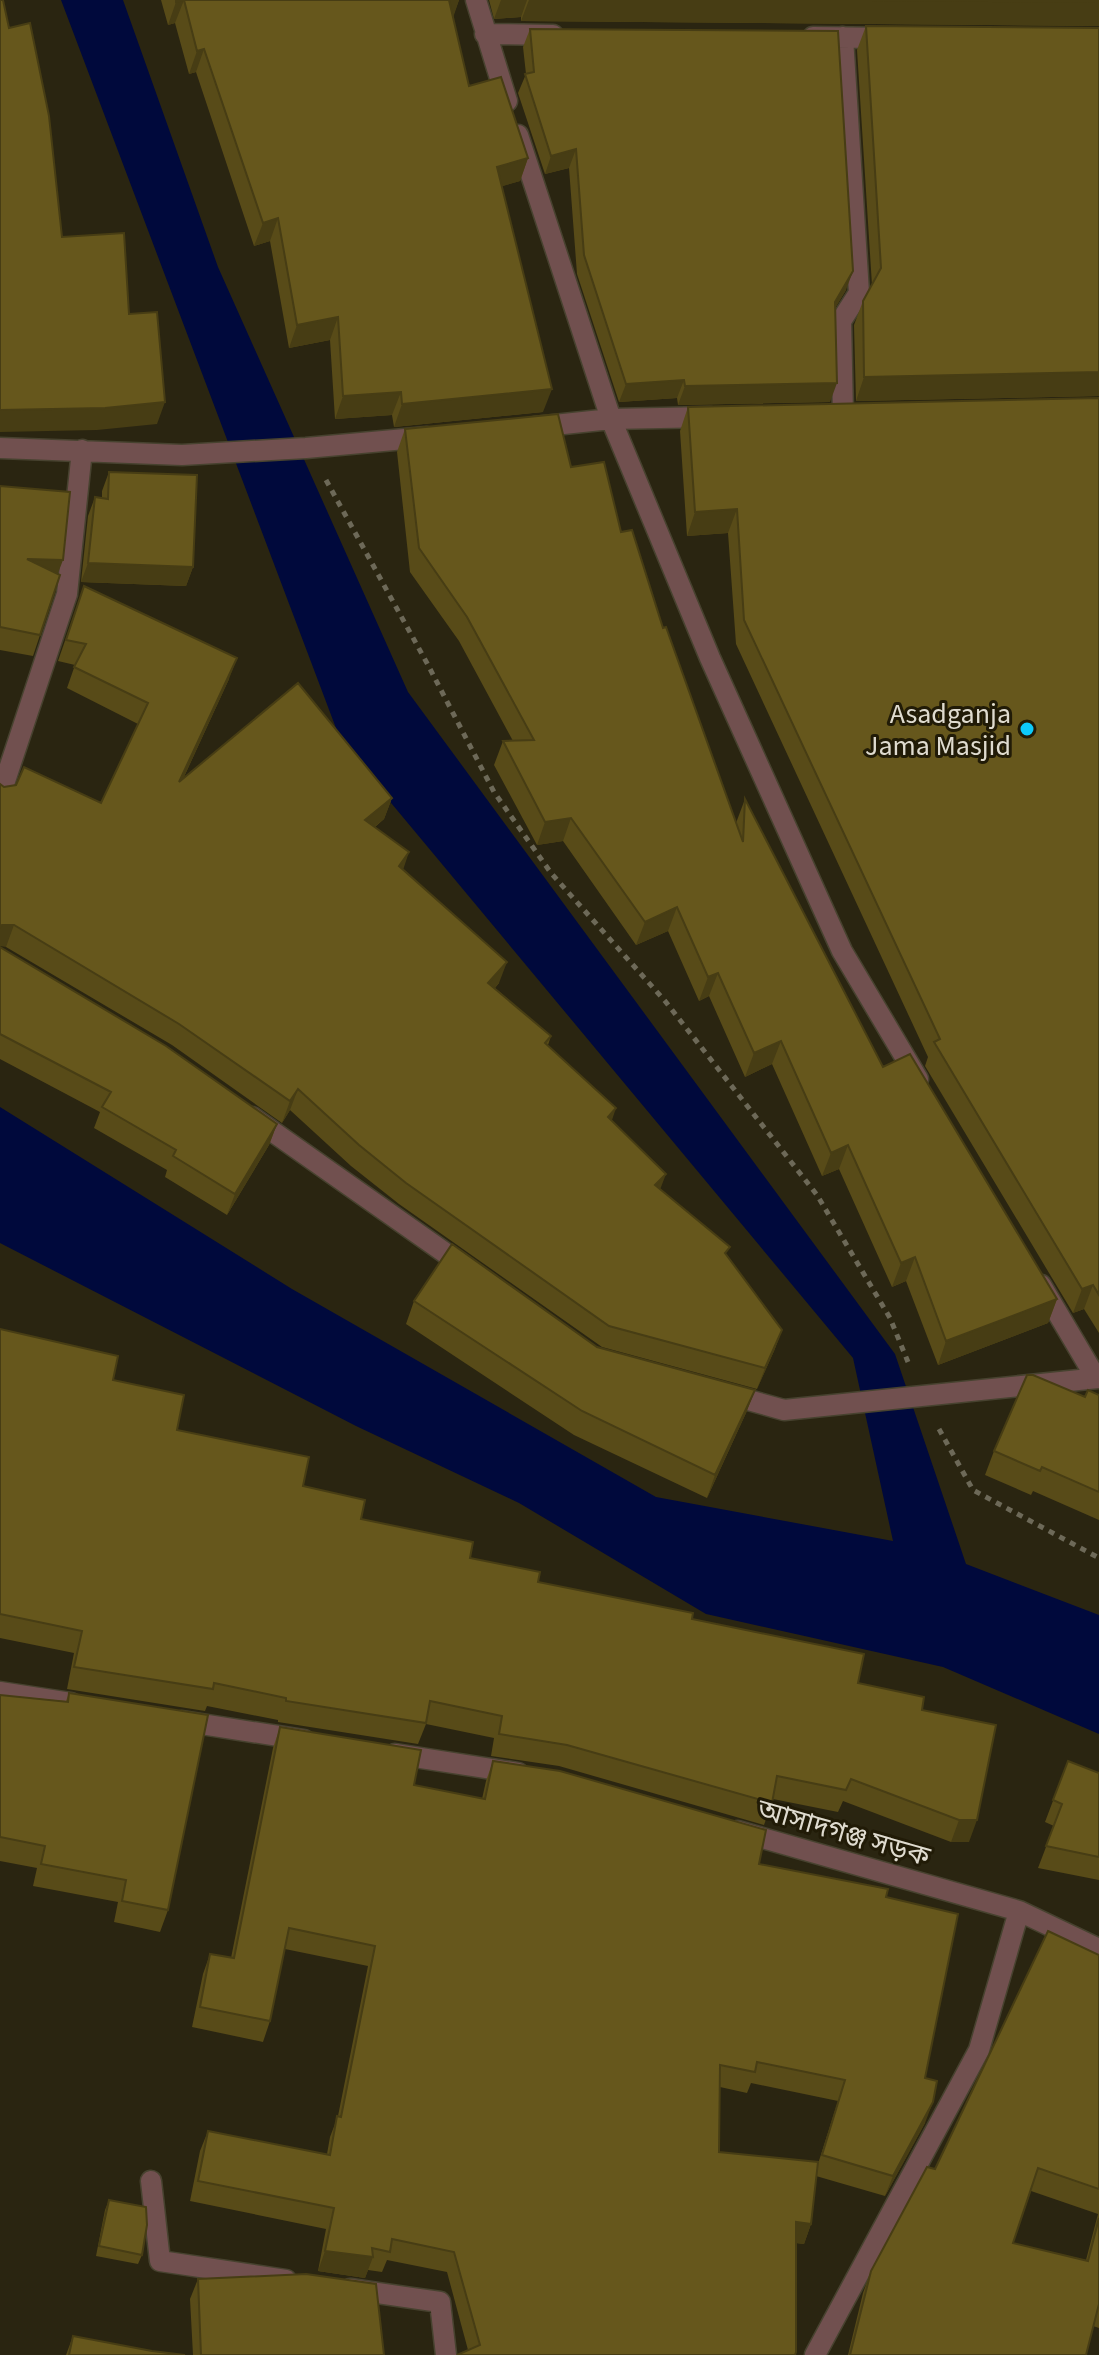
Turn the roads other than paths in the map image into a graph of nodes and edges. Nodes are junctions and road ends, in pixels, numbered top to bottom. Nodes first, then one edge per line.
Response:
1 (476, 0) edge
2 (485, 34) junction
3 (578, 35) edge
4 (796, 37) edge
5 (843, 37) junction
6 (903, 38) edge
7 (843, 414) edge
8 (735, 417) edge
9 (611, 419) junction
10 (520, 428) edge
11 (444, 435) edge
12 (0, 448) edge
13 (82, 450) junction
14 (0, 796) edge
15 (930, 1098) edge
16 (230, 1102) edge
17 (1033, 1271) edge
18 (478, 1276) edge
19 (1098, 1379) edge
20 (712, 1390) edge
21 (0, 1692) edge
22 (93, 1707) edge
23 (170, 1719) edge
24 (324, 1743) edge
25 (370, 1750) edge
26 (540, 1776) edge
27 (720, 1826) edge
28 (1019, 1911) junction
29 (1099, 1949) edge
30 (151, 2181) dead end
31 (300, 2282) edge
32 (331, 2286) edge
33 (446, 2355) edge
34 (815, 2355) edge

1 - 2 street
2 - 3 street
2 - 9 street
4 - 5 street
5 - 6 street
5 - 7 street
8 - 9 street
9 - 10 street
9 - 15 street
11 - 13 street
12 - 13 street
13 - 14 street
16 - 18 street
17 - 19 street
19 - 20 street
21 - 22 street
23 - 24 street
25 - 26 street
27 - 28 street, আসাদগঞ্জ সড়ক
28 - 29 street, আসাদগঞ্জ সড়ক
28 - 34 street
30 - 31 street
32 - 33 street

